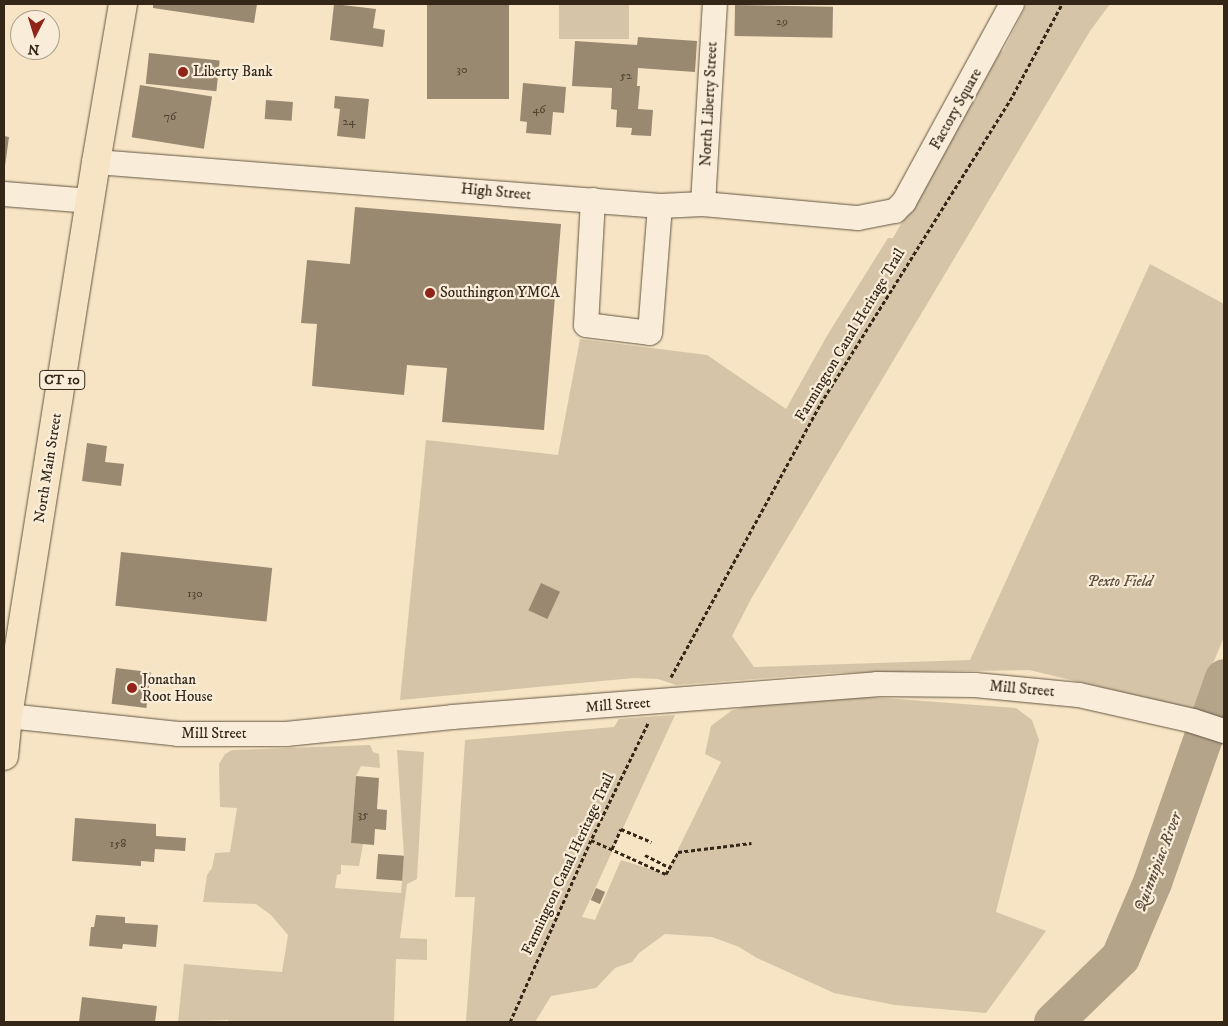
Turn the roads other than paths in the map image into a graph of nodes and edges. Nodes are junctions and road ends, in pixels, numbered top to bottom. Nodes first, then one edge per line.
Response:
1 (124, 4) edge
2 (715, 4) edge
3 (1012, 4) edge
4 (96, 162) junction
5 (4, 194) edge
6 (593, 200) junction
7 (90, 201) junction
8 (703, 204) junction
9 (660, 206) junction
10 (895, 211) joint
11 (8, 716) junction
12 (1221, 730) edge
13 (4, 756) edge

1 - 4 highway, North Main Street / CT 10
2 - 8 street, North Liberty Street
3 - 10 street, Factory Square
4 - 6 street, High Street
4 - 7 highway, North Main Street / CT 10
5 - 7 street
6 - 9 street, High Street
6 - 9 street
7 - 11 highway, North Main Street / CT 10
8 - 9 street, High Street
8 - 10 street, High Street
11 - 12 street, Mill Street
11 - 13 highway, North Main Street / CT 10

